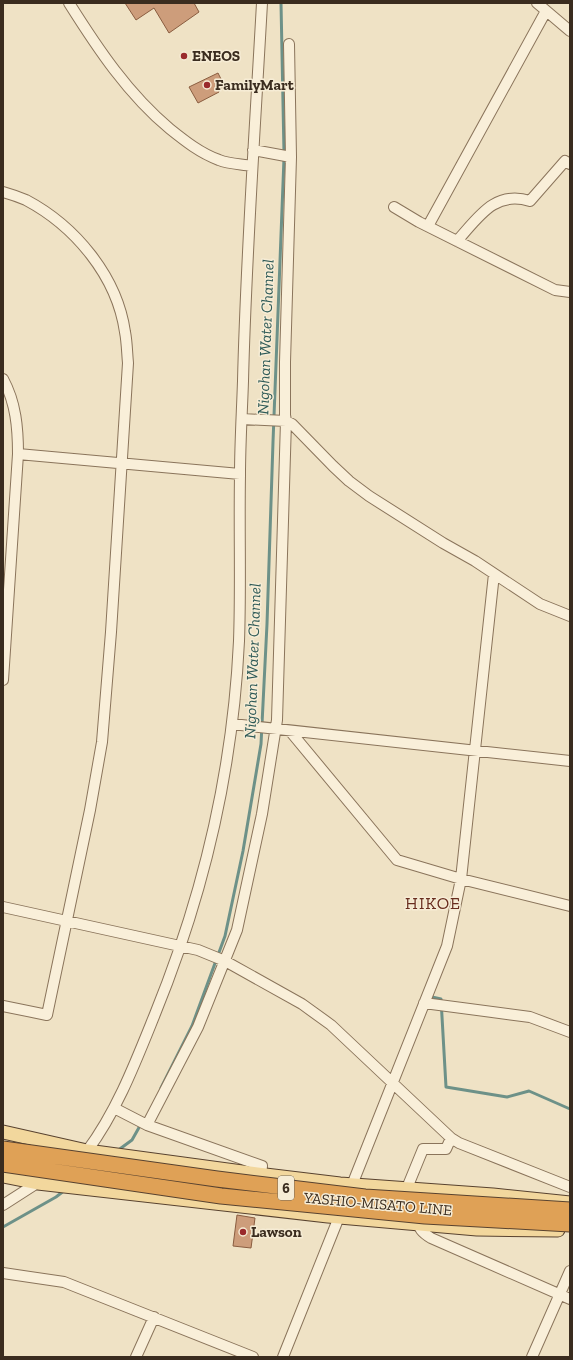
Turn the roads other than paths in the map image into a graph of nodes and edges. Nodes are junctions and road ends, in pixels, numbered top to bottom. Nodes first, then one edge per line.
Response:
1 (69, 3) edge
2 (262, 3) edge
3 (536, 3) edge
4 (546, 11) junction
5 (570, 31) edge
6 (289, 44) dead end
7 (253, 150) junction
8 (291, 157) junction
9 (570, 164) edge
10 (252, 166) junction
11 (3, 192) edge
12 (394, 207) dead end
13 (428, 226) junction
14 (457, 241) junction
15 (570, 292) edge
16 (3, 379) edge
17 (242, 419) junction
18 (286, 421) junction
19 (18, 454) junction
20 (121, 464) junction
21 (240, 474) junction
22 (494, 574) junction
23 (570, 616) edge
24 (3, 680) edge
25 (232, 724) junction
26 (276, 729) junction
27 (290, 731) junction
28 (474, 751) junction
29 (570, 761) edge
30 (461, 879) junction
31 (570, 906) edge
32 (3, 907) edge
33 (67, 921) junction
34 (180, 946) junction
35 (225, 961) junction
36 (424, 1003) junction
37 (3, 1006) edge
38 (570, 1032) edge
39 (392, 1082) junction
40 (114, 1108) junction
41 (147, 1125) junction
42 (3, 1132) edge
43 (451, 1138) junction
44 (3, 1149) edge
45 (87, 1151) junction
46 (3, 1164) edge
47 (259, 1174) junction
48 (3, 1176) edge
49 (38, 1183) junction
50 (352, 1185) junction
51 (570, 1187) edge
52 (410, 1188) junction
53 (568, 1204) edge
54 (3, 1205) edge
55 (257, 1208) junction
56 (339, 1217) junction
57 (418, 1224) junction
58 (570, 1224) edge
59 (545, 1230) junction
60 (570, 1231) edge
61 (570, 1234) edge
62 (570, 1271) edge
63 (3, 1272) edge
64 (560, 1294) junction
65 (570, 1299) edge
66 (154, 1318) junction
67 (136, 1357) edge
68 (253, 1357) edge
69 (283, 1357) edge
70 (532, 1357) edge

1 - 10 street
2 - 7 street
3 - 4 street
4 - 5 street
4 - 13 street
6 - 8 street
7 - 8 street
7 - 10 street
8 - 18 street
9 - 14 street
10 - 17 street
11 - 20 street
12 - 13 street
13 - 14 street
14 - 15 street
16 - 19 street
17 - 18 street
17 - 21 street
18 - 22 street
18 - 26 street
19 - 20 street
19 - 24 street
20 - 21 street
20 - 33 street
21 - 25 street
22 - 23 street
22 - 28 street
25 - 26 street
25 - 34 street
26 - 27 street
26 - 35 street
27 - 28 street
27 - 30 street
28 - 29 street
28 - 30 street
30 - 31 street
30 - 36 street
32 - 33 street
33 - 34 street
33 - 37 street
34 - 35 street
34 - 40 street
35 - 39 street
35 - 41 street
36 - 38 street
36 - 39 street
39 - 43 street
39 - 50 street
40 - 41 street
40 - 45 street
41 - 47 street
42 - 45 main road, YASHIO-MISATO LINE
43 - 51 street
43 - 52 street
44 - 53 highway, 6, bridge
45 - 47 main road, YASHIO-MISATO LINE
45 - 49 street
46 - 58 highway, 6, bridge
47 - 50 main road, YASHIO-MISATO LINE
47 - 55 street
48 - 49 main road, YASHIO-MISATO LINE
49 - 54 street
49 - 55 main road, YASHIO-MISATO LINE
50 - 52 main road, YASHIO-MISATO LINE
50 - 56 street
52 - 53 main road, YASHIO-MISATO LINE
52 - 57 street
55 - 56 main road, YASHIO-MISATO LINE
56 - 57 main road, YASHIO-MISATO LINE
56 - 69 street
57 - 59 main road, YASHIO-MISATO LINE
57 - 64 street
59 - 60 main road, YASHIO-MISATO LINE
59 - 61 main road
62 - 64 street
63 - 66 street
64 - 65 street
64 - 70 street
66 - 67 street
66 - 68 street

